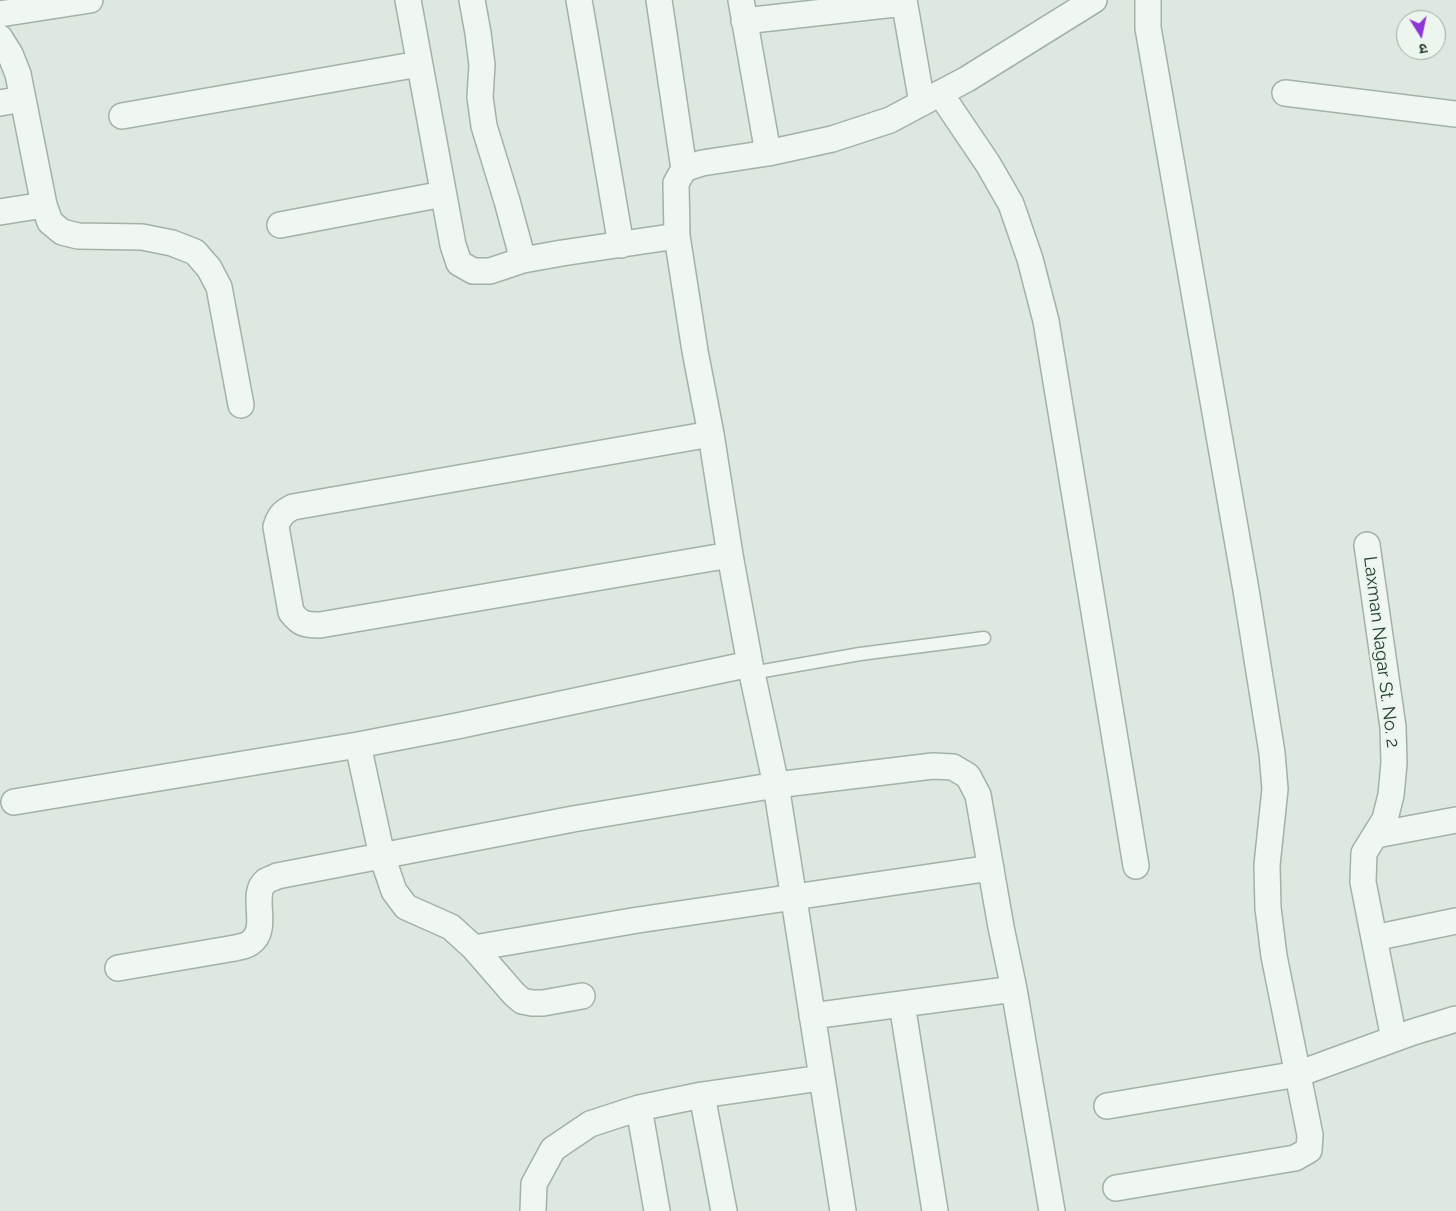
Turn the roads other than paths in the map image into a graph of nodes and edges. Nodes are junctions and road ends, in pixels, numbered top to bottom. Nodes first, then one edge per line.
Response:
1 (90, 0) edge
2 (408, 0) edge
3 (472, 0) edge
4 (579, 0) edge
5 (659, 0) edge
6 (1094, 0) edge
7 (1148, 0) edge
8 (904, 1) edge
9 (742, 10) edge
10 (0, 14) edge
11 (0, 38) edge
12 (419, 64) junction
13 (1285, 93) dead end
14 (931, 98) junction
15 (12, 101) edge
16 (1456, 114) edge
17 (122, 116) dead end
18 (768, 153) junction
19 (684, 169) junction
20 (443, 194) junction
21 (44, 205) junction
22 (0, 212) edge
23 (280, 225) dead end
24 (677, 236) junction
25 (621, 244) junction
26 (523, 260) junction
27 (241, 404) dead end
28 (711, 434) junction
29 (1367, 544) dead end
30 (730, 555) junction
31 (984, 638) dead end
32 (751, 668) junction
33 (358, 745) junction
34 (776, 785) junction
35 (14, 802) dead end
36 (1456, 820) edge
37 (1376, 835) junction
38 (382, 856) junction
39 (1136, 866) dead end
40 (990, 868) junction
41 (794, 898) junction
42 (1456, 921) edge
43 (1374, 938) junction
44 (474, 948) junction
45 (118, 968) dead end
46 (1014, 989) junction
47 (582, 996) dead end
48 (902, 1004) junction
49 (812, 1016) junction
50 (1456, 1019) edge
51 (1394, 1039) junction
52 (1298, 1074) junction
53 (821, 1078) junction
54 (702, 1095) junction
55 (1107, 1106) dead end
56 (639, 1108) junction
57 (1116, 1188) dead end
58 (533, 1211) edge
59 (656, 1211) edge
60 (724, 1211) edge
61 (843, 1211) edge
62 (935, 1211) edge
63 (1052, 1211) edge

1 - 10 street
2 - 12 street
3 - 26 street
4 - 25 street
5 - 19 street
6 - 14 street
7 - 52 street
8 - 9 street
8 - 14 street
9 - 18 street
11 - 15 street
12 - 17 street
12 - 20 street
13 - 16 street
14 - 18 street
14 - 39 street
15 - 21 street
18 - 19 street
19 - 24 street
20 - 23 street
20 - 26 street
21 - 22 street
21 - 27 street
24 - 25 street
24 - 28 street
25 - 26 street
28 - 30 street
28 - 30 street
29 - 37 street, Laxman Nagar St. No. 2
30 - 32 street
31 - 32 lane
32 - 33 street
32 - 34 street
33 - 35 street
33 - 38 street
34 - 38 street
34 - 40 street
34 - 41 street
36 - 37 street
37 - 43 street, Laxman Nagar St. No. 2
38 - 44 street
38 - 45 street
40 - 41 street
40 - 46 street
41 - 44 street
41 - 49 street
42 - 43 street
43 - 51 street, Laxman Nagar St. No. 2
44 - 47 street
46 - 48 street
46 - 63 street
48 - 49 street
48 - 62 street
49 - 53 street
50 - 51 street
51 - 52 street
52 - 55 street
52 - 57 street
53 - 54 street
53 - 61 street
54 - 56 street
54 - 60 street
56 - 58 street
56 - 59 street

